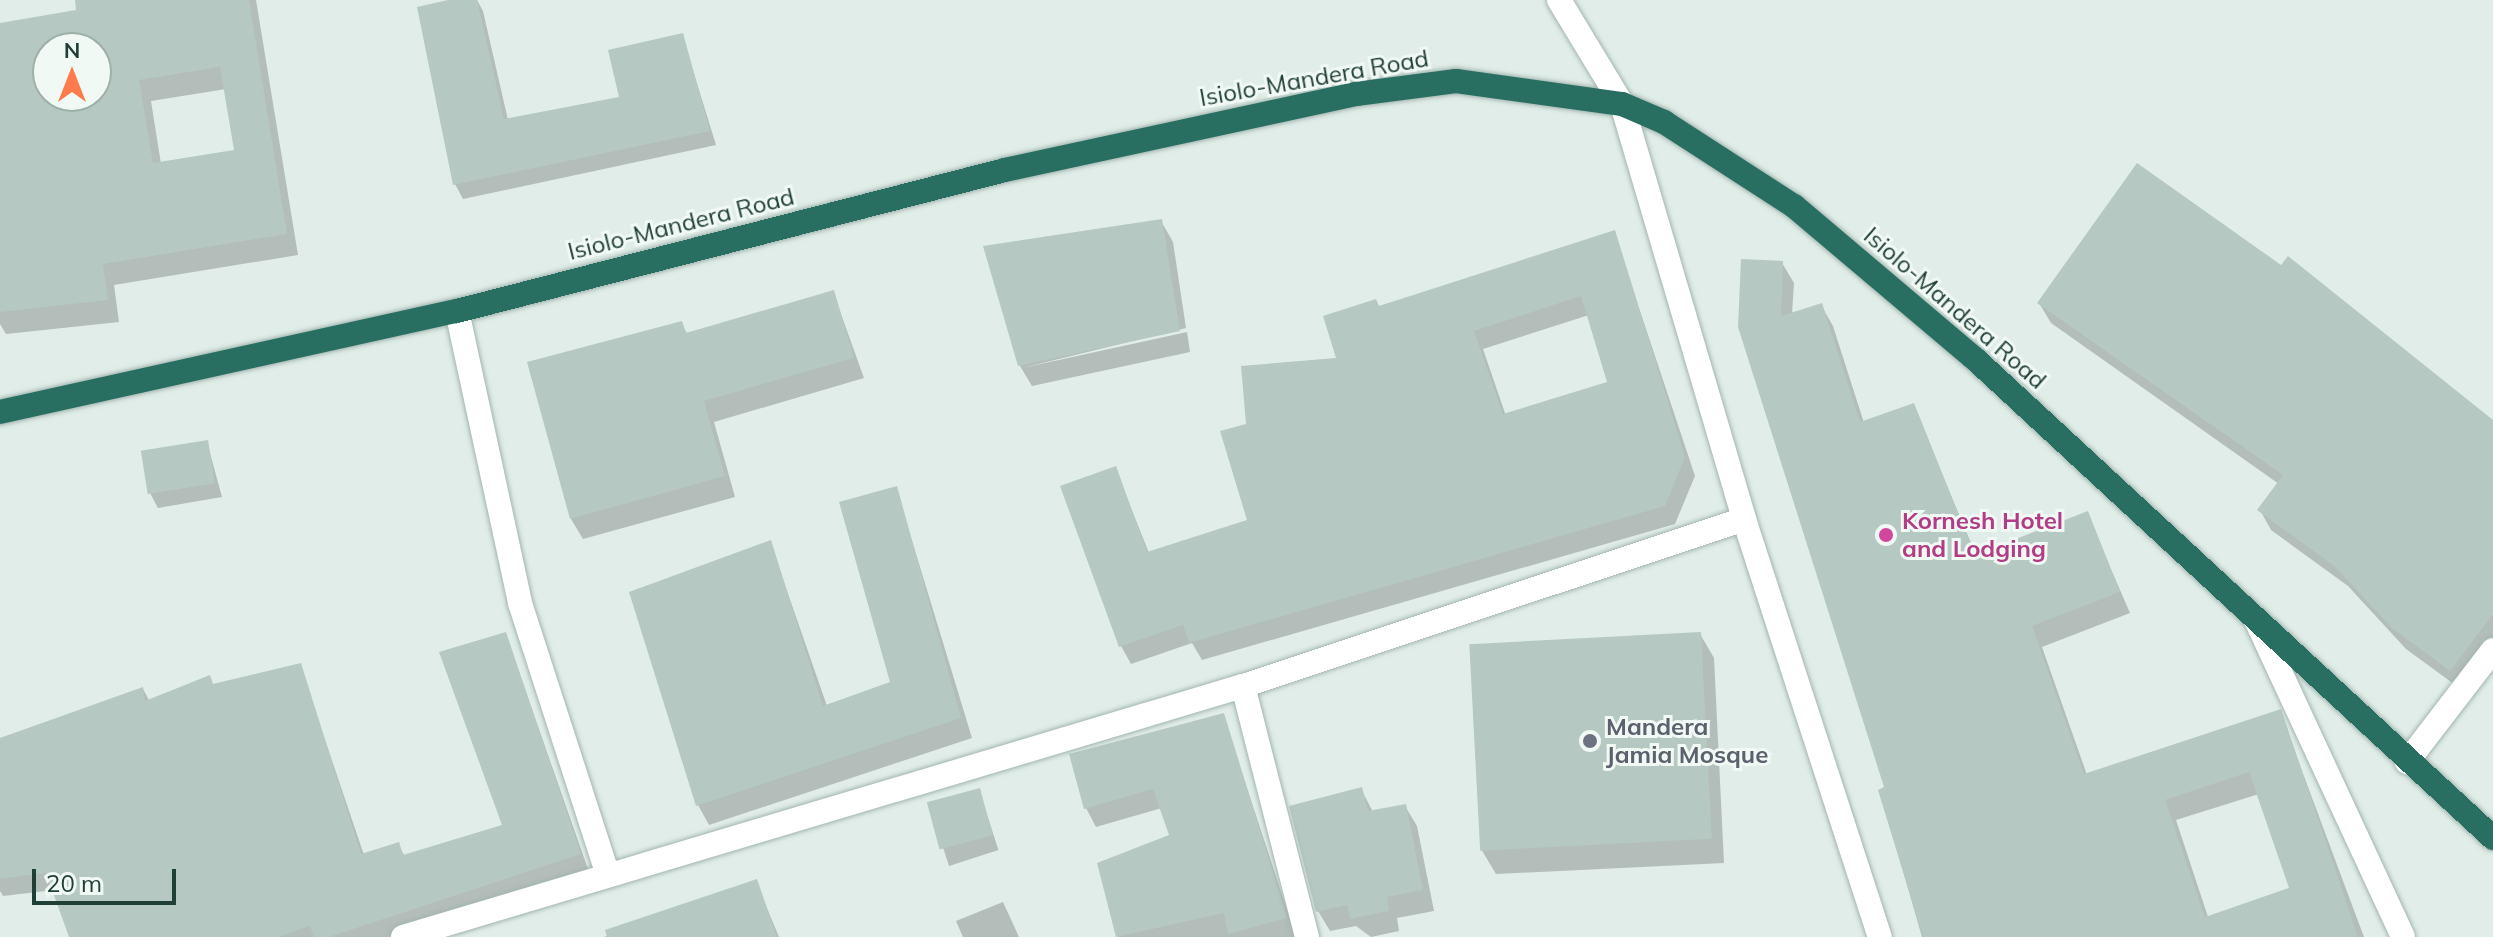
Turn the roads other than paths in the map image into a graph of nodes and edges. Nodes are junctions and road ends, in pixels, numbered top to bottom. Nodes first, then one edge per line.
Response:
1 (1559, 0) edge
2 (1622, 104) junction
3 (457, 311) junction
4 (0, 412) edge
5 (1744, 519) junction
6 (2254, 615) junction
7 (2493, 650) edge
8 (1243, 686) junction
9 (2407, 762) junction
10 (2493, 838) edge
11 (607, 873) junction
12 (403, 937) edge
13 (1307, 937) edge
14 (1880, 937) edge
15 (2403, 937) edge

1 - 2 street
2 - 3 highway, Isiolo-Mandera Road
2 - 5 street
2 - 6 highway, Isiolo-Mandera Road
3 - 4 highway, Isiolo-Mandera Road
3 - 11 street
5 - 8 street
5 - 14 street
6 - 9 highway, Isiolo-Mandera Road
6 - 15 street
7 - 9 street
8 - 11 street
8 - 13 street
9 - 10 highway, Isiolo-Mandera Road
11 - 12 street

